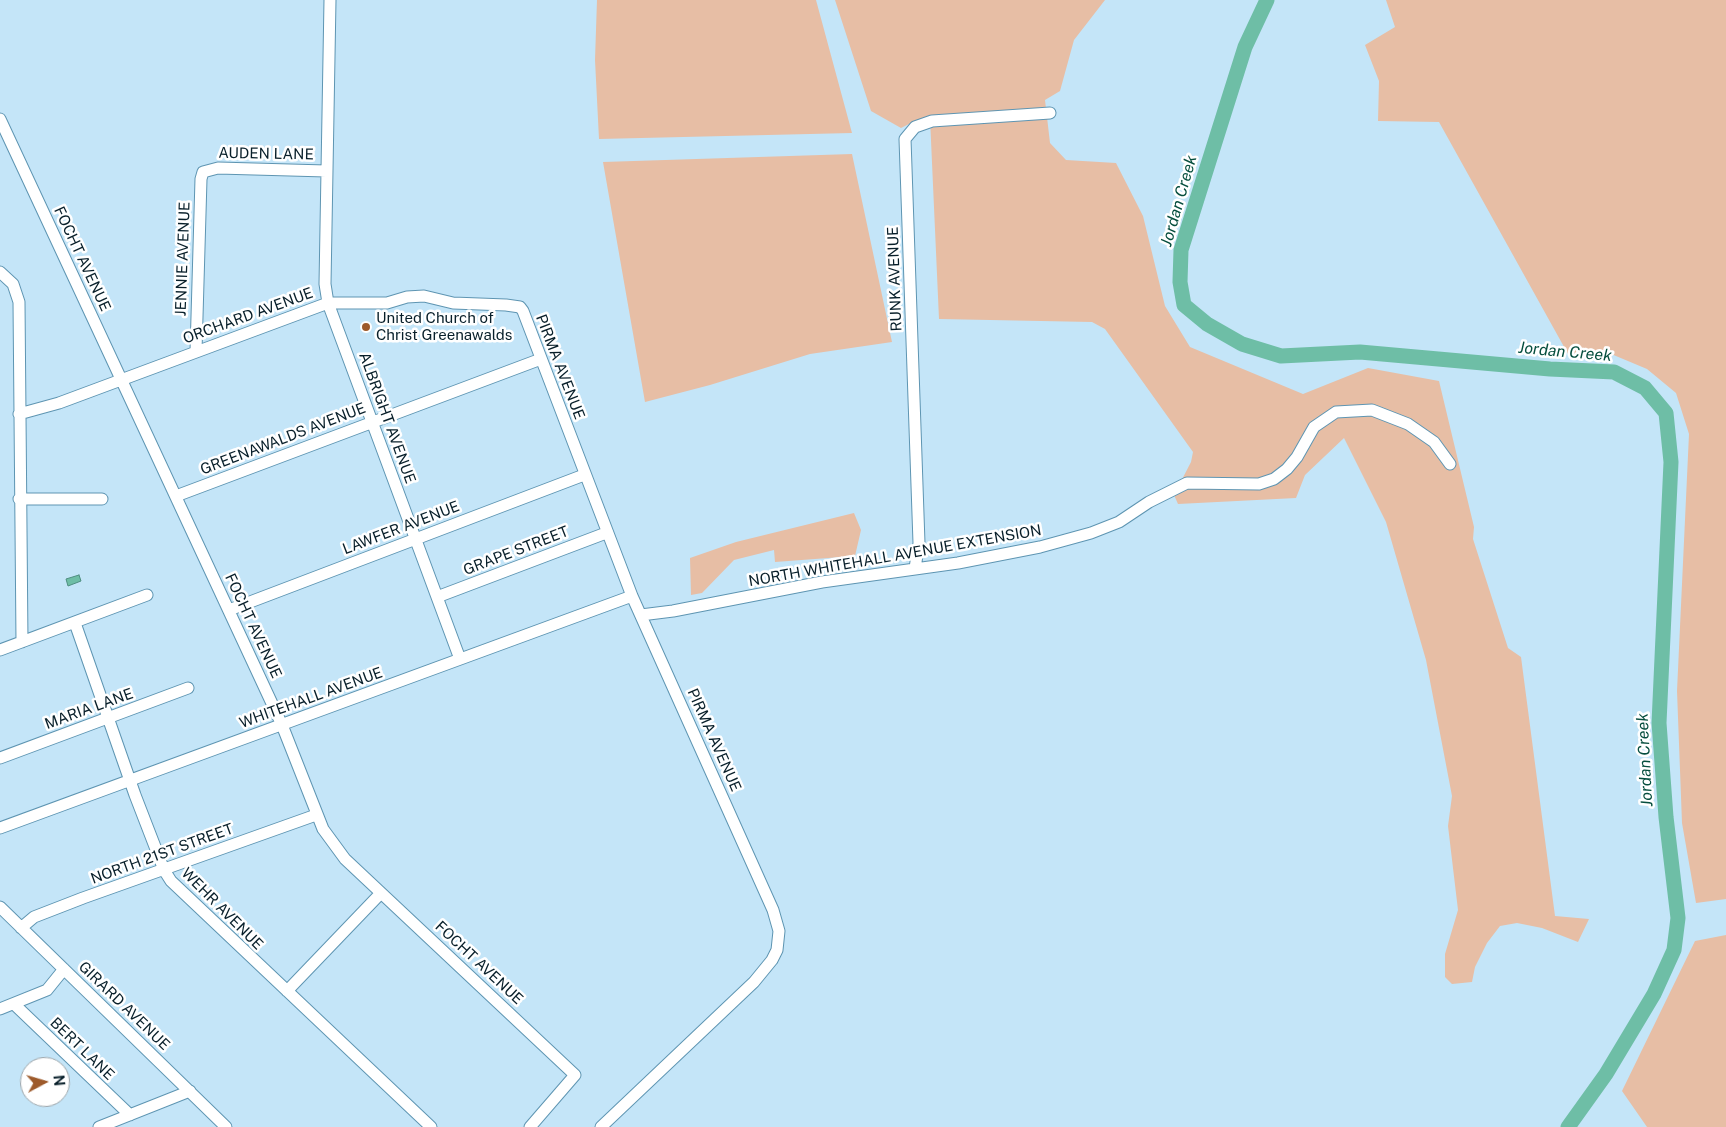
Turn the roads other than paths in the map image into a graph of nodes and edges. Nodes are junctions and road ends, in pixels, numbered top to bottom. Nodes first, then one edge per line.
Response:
1 (330, 0) edge
2 (1050, 114) dead end
3 (0, 119) edge
4 (206, 170) joint
5 (326, 171) junction
6 (0, 272) edge
7 (328, 302) junction
8 (523, 310) joint
9 (196, 351) junction
10 (541, 359) junction
11 (122, 379) junction
12 (19, 414) junction
13 (372, 421) junction
14 (1450, 464) dead end
15 (584, 475) junction
16 (176, 496) junction
17 (102, 499) dead end
18 (20, 500) junction
19 (606, 533) junction
20 (415, 538) junction
21 (915, 568) junction
22 (147, 595) dead end
23 (632, 596) junction
24 (437, 597) junction
25 (229, 610) junction
26 (641, 615) junction
27 (74, 623) junction
28 (22, 642) junction
29 (0, 650) edge
30 (460, 659) junction
31 (188, 688) dead end
32 (109, 718) junction
33 (282, 725) junction
34 (0, 758) edge
35 (131, 780) junction
36 (316, 815) junction
37 (0, 828) edge
38 (164, 870) junction
39 (381, 893) junction
40 (0, 907) edge
41 (21, 928) junction
42 (64, 969) junction
43 (287, 992) junction
44 (14, 1004) junction
45 (0, 1009) edge
46 (190, 1091) junction
47 (130, 1115) junction
48 (99, 1127) edge
49 (226, 1127) edge
50 (430, 1127) edge
51 (530, 1127) edge
52 (601, 1127) edge

1 - 5 street, ALBRIGHT AVENUE
2 - 21 street, RUNK AVENUE
3 - 11 street, FOCHT AVENUE
4 - 5 street, AUDEN LANE
4 - 9 street, JENNIE AVENUE
5 - 7 street, ALBRIGHT AVENUE
6 - 12 street
7 - 8 street, ORCHARD AVENUE
7 - 9 street, ORCHARD AVENUE
7 - 13 street, ALBRIGHT AVENUE
8 - 10 street, PIRMA AVENUE
9 - 11 street, ORCHARD AVENUE
10 - 13 street, GREENAWALDS AVENUE
10 - 15 street, PIRMA AVENUE
11 - 12 street, ORCHARD AVENUE
11 - 16 street, FOCHT AVENUE
12 - 18 street
13 - 16 street, GREENAWALDS AVENUE
13 - 20 street, ALBRIGHT AVENUE
14 - 21 street, NORTH WHITEHALL AVENUE EXTENSION
15 - 19 street, PIRMA AVENUE
15 - 20 street, LAWFER AVENUE
16 - 25 street, FOCHT AVENUE
17 - 18 street
18 - 28 street
19 - 23 street, PIRMA AVENUE
19 - 24 street, GRAPE STREET
20 - 24 street, ALBRIGHT AVENUE
20 - 25 street, LAWFER AVENUE
21 - 26 street, NORTH WHITEHALL AVENUE EXTENSION
22 - 27 street
23 - 26 street, PIRMA AVENUE
23 - 30 street, WHITEHALL AVENUE
24 - 30 street, ALBRIGHT AVENUE
25 - 33 street, FOCHT AVENUE
26 - 52 street, PIRMA AVENUE
27 - 28 street
27 - 32 street, WEHR AVENUE
28 - 29 street
30 - 33 street, WHITEHALL AVENUE
31 - 32 street, MARIA LANE
32 - 34 street, MARIA LANE
32 - 35 street, WEHR AVENUE
33 - 35 street, WHITEHALL AVENUE
33 - 36 street, FOCHT AVENUE
35 - 37 street, WHITEHALL AVENUE
35 - 38 street, WEHR AVENUE
36 - 38 street, NORTH 21ST STREET
36 - 39 street, FOCHT AVENUE
38 - 41 street, NORTH 21ST STREET
38 - 43 street, WEHR AVENUE
39 - 43 street
39 - 51 street, FOCHT AVENUE
40 - 41 street, GIRARD AVENUE
41 - 42 street, GIRARD AVENUE
42 - 44 street
42 - 46 street, GIRARD AVENUE
43 - 50 street, WEHR AVENUE
44 - 45 street
44 - 47 street, BERT LANE
46 - 47 street
46 - 49 street, GIRARD AVENUE
47 - 48 street

